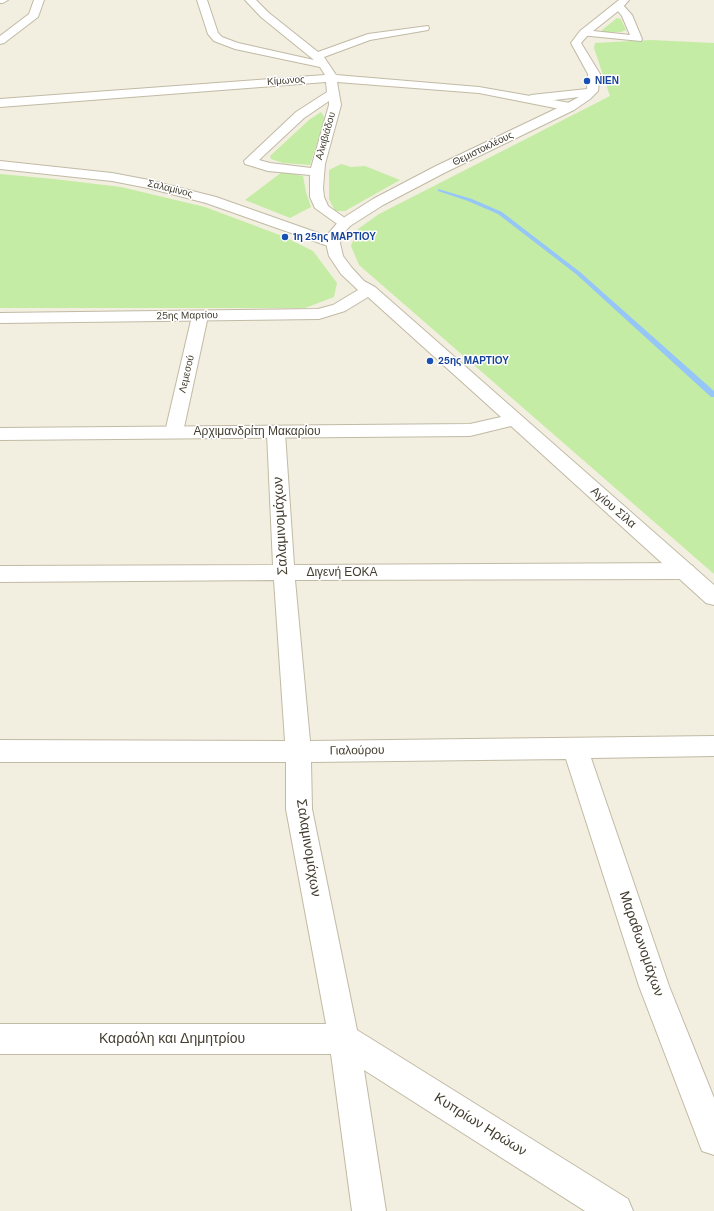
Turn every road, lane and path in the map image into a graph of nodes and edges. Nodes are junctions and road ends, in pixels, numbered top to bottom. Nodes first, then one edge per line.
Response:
1 (38, 0) edge
2 (202, 0) edge
3 (250, 0) edge
4 (622, 3) edge
5 (424, 28) dead end
6 (584, 33) junction
7 (0, 41) edge
8 (318, 56) junction
9 (326, 65) junction
10 (330, 78) junction
11 (592, 91) junction
12 (333, 93) junction
13 (531, 99) junction
14 (0, 103) edge
15 (570, 107) junction
16 (0, 165) edge
17 (316, 172) junction
18 (345, 223) junction
19 (333, 243) junction
20 (369, 290) junction
21 (200, 316) junction
22 (0, 318) edge
23 (512, 419) junction
24 (174, 432) junction
25 (0, 434) edge
26 (276, 434) junction
27 (685, 571) junction
28 (284, 573) junction
29 (0, 574) edge
30 (714, 597) edge
31 (714, 746) edge
32 (575, 747) junction
33 (0, 751) edge
34 (298, 752) junction
35 (0, 1039) edge
36 (344, 1039) junction
37 (714, 1139) edge
38 (369, 1211) edge
39 (616, 1211) edge

1 - 7 street
2 - 9 street
3 - 8 street, Αλκιβιάδου
4 - 6 street
4 - 6 street
5 - 8 street
6 - 11 street
8 - 9 street, Αλκιβιάδου
9 - 10 street, Αλκιβιάδου
10 - 12 street, Αλκιβιάδου
10 - 13 street, Κίμωνος
10 - 14 street, Κίμωνος
11 - 13 street
11 - 15 street, Θεμιστοκλέους
12 - 17 street, Αλκιβιάδου
12 - 17 street
13 - 15 street, Κίμωνος
15 - 18 street, Θεμιστοκλέους
16 - 19 street, Σαλαμίνος
17 - 18 street, Αλκιβιάδου
18 - 19 street, Θεμιστοκλέους
19 - 20 street
20 - 21 street, 25ης Μαρτίου
20 - 23 street, Αγίου Σίλα
21 - 22 street, 25ης Μαρτίου
21 - 24 street, Λεμεσού
23 - 26 street, Αρχιμανδρίτη Μακαρίου
23 - 27 street, Αγίου Σίλα
24 - 25 street, Αρχιμανδρίτη Μακαρίου
24 - 26 street, Αρχιμανδρίτη Μακαρίου
26 - 28 street, Σαλαμινομάχων
27 - 28 street, Διγενή ΕΟΚΑ
27 - 30 street, Αγίου Σίλα
28 - 29 street, Διγενή ΕΟΚΑ
28 - 34 street, Σαλαμινομάχων
31 - 32 street, Γιαλούρου
32 - 34 street, Γιαλούρου
32 - 37 street, Μαραθωνομάχων
33 - 34 street, Γιαλούρου
34 - 36 street, Σαλαμινομάχων
35 - 36 street, Καραόλη και Δημητρίου
36 - 38 street, Σαλαμινομάχων
36 - 39 street, Κυπρίων Ηρώων

